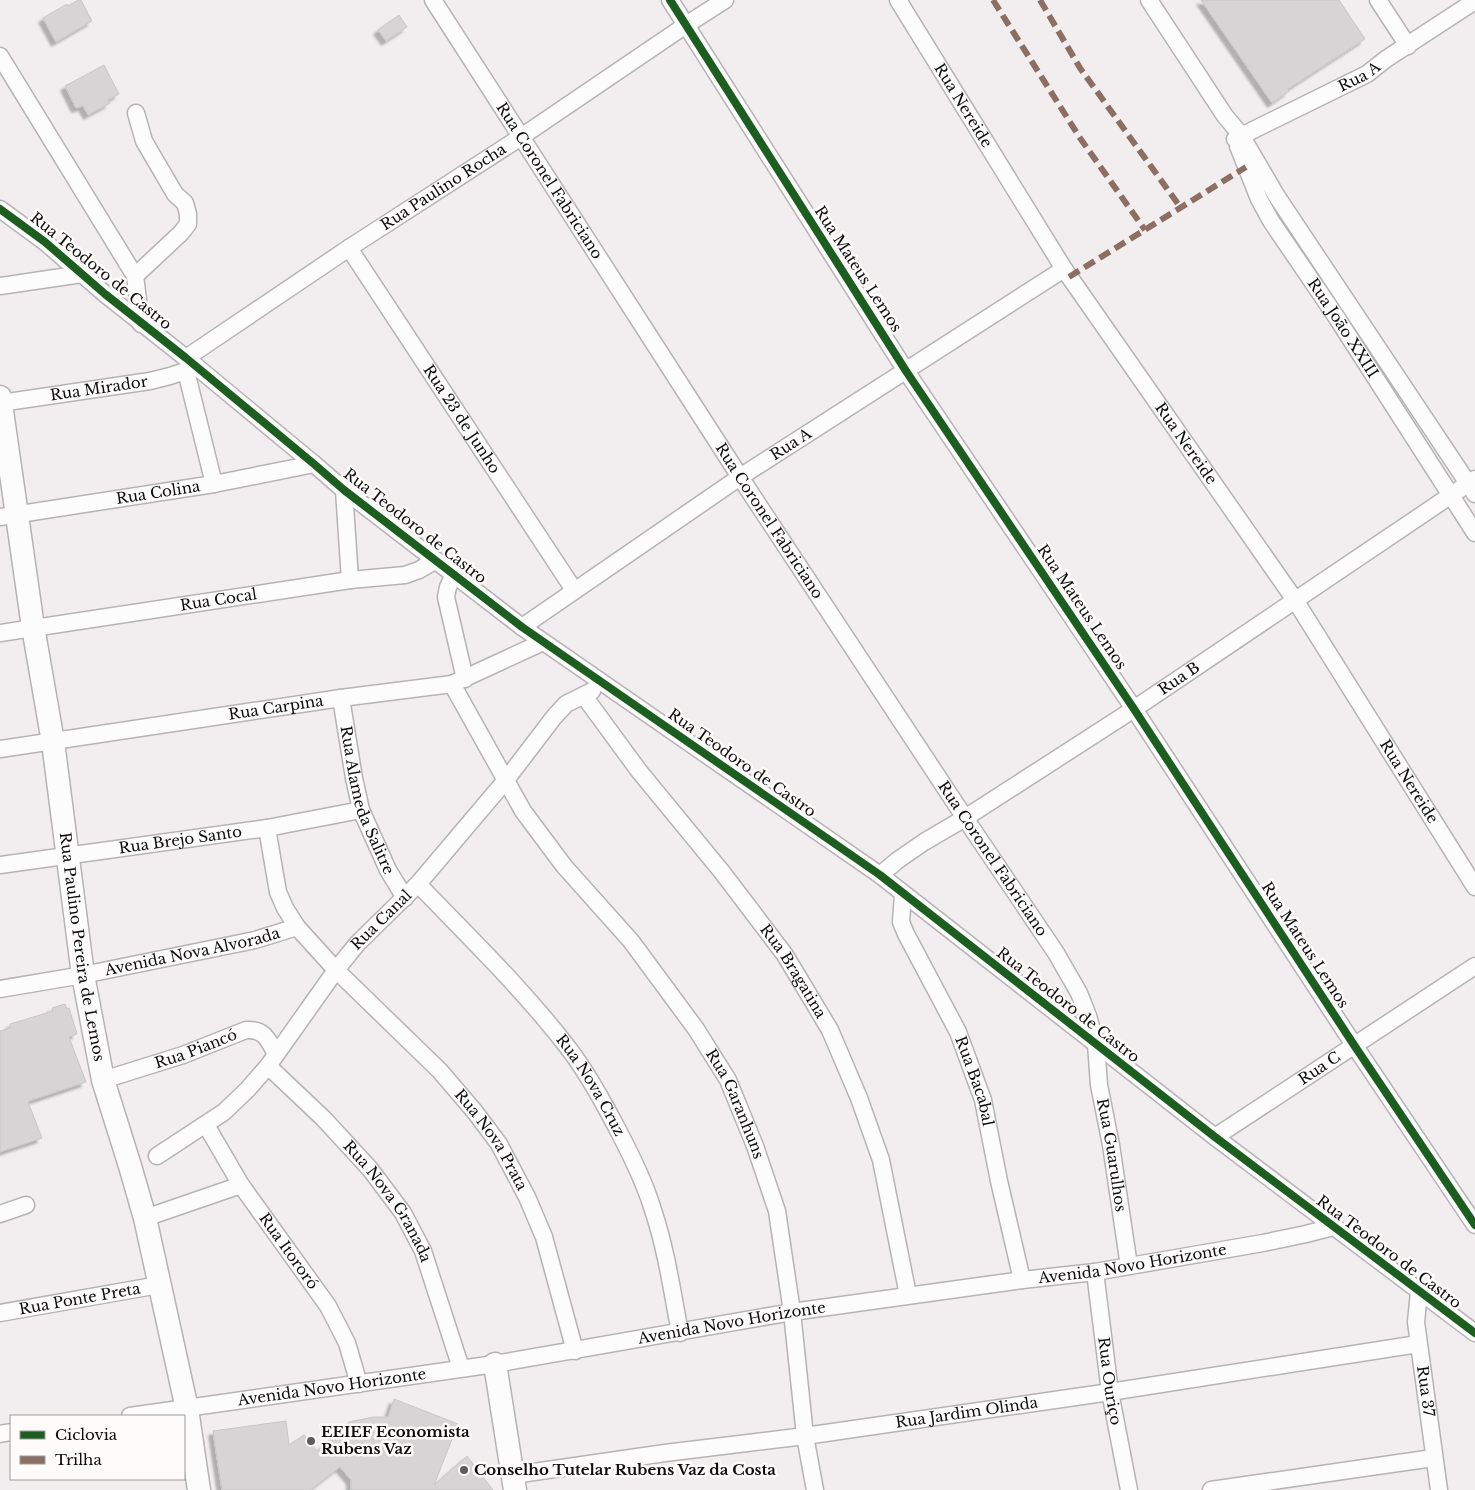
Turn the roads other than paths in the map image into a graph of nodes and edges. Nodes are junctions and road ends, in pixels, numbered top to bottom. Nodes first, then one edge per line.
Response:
1 (433, 0) edge
2 (670, 0) edge
3 (725, 0) edge
4 (898, 0) edge
5 (1149, 0) edge
6 (1378, 0) edge
7 (1475, 1) edge
8 (686, 25) junction
9 (1408, 46) junction
10 (0, 56) edge
11 (136, 113) dead end
12 (1238, 137) junction
13 (521, 138) junction
14 (0, 208) edge
15 (350, 248) junction
16 (1064, 269) junction
17 (82, 274) junction
18 (135, 276) junction
19 (0, 286) edge
20 (141, 324) junction
21 (189, 365) junction
22 (906, 370) junction
23 (0, 401) edge
24 (314, 464) junction
25 (740, 477) junction
26 (214, 484) junction
27 (1473, 486) edge
28 (344, 490) junction
29 (1450, 495) junction
30 (8, 516) edge
31 (1475, 533) edge
32 (436, 560) junction
33 (454, 574) junction
34 (350, 580) junction
35 (574, 590) junction
36 (1295, 600) junction
37 (522, 627) junction
38 (33, 628) junction
39 (0, 633) edge
40 (543, 642) junction
41 (459, 681) junction
42 (604, 684) junction
43 (584, 696) junction
44 (341, 698) junction
45 (1134, 709) junction
46 (52, 742) junction
47 (0, 749) edge
48 (506, 780) junction
49 (361, 810) junction
50 (965, 818) junction
51 (267, 828) junction
52 (66, 855) junction
53 (0, 865) edge
54 (880, 875) junction
55 (418, 884) junction
56 (1475, 887) edge
57 (903, 894) junction
58 (405, 898) junction
59 (297, 928) junction
60 (1475, 966) edge
61 (336, 970) junction
62 (83, 975) junction
63 (0, 989) edge
64 (1096, 1044) junction
65 (1354, 1045) junction
66 (272, 1060) junction
67 (103, 1080) junction
68 (206, 1125) junction
69 (1215, 1137) junction
70 (157, 1156) dead end
71 (240, 1185) junction
72 (26, 1205) dead end
73 (0, 1214) edge
74 (145, 1218) junction
75 (1475, 1225) edge
76 (1332, 1227) junction
77 (1129, 1266) junction
78 (1095, 1272) junction
79 (1022, 1280) junction
80 (159, 1284) junction
81 (1419, 1292) junction
82 (908, 1295) junction
83 (792, 1312) junction
84 (0, 1313) edge
85 (680, 1333) junction
86 (1475, 1333) edge
87 (1418, 1344) junction
88 (575, 1351) junction
89 (494, 1364) junction
90 (461, 1368) junction
91 (359, 1384) junction
92 (1110, 1392) junction
93 (187, 1408) junction
94 (137, 1415) edge
95 (805, 1436) junction
96 (1433, 1458) junction
97 (514, 1483) edge
98 (199, 1490) edge
99 (816, 1490) edge
100 (1129, 1490) edge
101 (1211, 1490) edge
102 (1439, 1490) edge

1 - 13 street, Rua Coronel Fabriciano
2 - 8 street, Rua Mateus Lemos
3 - 8 street, Rua Paulino Rocha
4 - 16 street, Rua Nereide
5 - 12 street, Rua João XXIII
6 - 9 street
7 - 9 street, Rua A
8 - 13 street, Rua Paulino Rocha
8 - 22 street, Rua Mateus Lemos
9 - 12 street, Rua A
10 - 18 street
11 - 18 street
12 - 27 street, Rua João XXIII
12 - 29 street, Rua João XXIII
13 - 15 street, Rua Paulino Rocha
13 - 25 street, Rua Coronel Fabriciano
14 - 17 street, Rua Teodoro de Castro
15 - 21 street, Rua Paulino Rocha
15 - 35 street, Rua 23 de Junho
16 - 22 street, Rua A
16 - 36 street, Rua Nereide
17 - 19 street
17 - 20 street, Rua Teodoro de Castro
18 - 20 street
20 - 21 street, Rua Teodoro de Castro
21 - 23 street, Rua Mirador
21 - 24 street, Rua Teodoro de Castro
21 - 26 street
22 - 25 street, Rua A
22 - 45 street, Rua Mateus Lemos
23 - 30 street, Rua Paulino Pereira de Lemos
24 - 26 street, Rua Colina
24 - 28 street, Rua Teodoro de Castro
25 - 35 street, Rua A
25 - 50 street, Rua Coronel Fabriciano
26 - 30 street, Rua Colina
27 - 29 street, Rua B
28 - 32 street, Rua Teodoro de Castro
28 - 34 street
29 - 31 street, Rua João XXIII
29 - 36 street, Rua B
30 - 38 street, Rua Paulino Pereira de Lemos
32 - 33 street, Rua Teodoro de Castro
32 - 34 street, Rua Cocal
33 - 37 street, Rua Teodoro de Castro
33 - 41 street, Rua Garanhuns
34 - 38 street, Rua Cocal
35 - 37 street, Rua A
36 - 45 street, Rua B
36 - 56 street, Rua Nereide
37 - 40 street, Rua Teodoro de Castro
38 - 39 street, Rua Cocal
38 - 46 street, Rua Paulino Pereira de Lemos
40 - 41 street, Rua Carpina
40 - 42 street, Rua Teodoro de Castro
41 - 44 street, Rua Carpina
41 - 48 street, Rua Garanhuns
42 - 43 street, Rua Canal
42 - 54 street, Rua Teodoro de Castro
43 - 48 street, Rua Canal
43 - 82 street, Rua Bragatina
44 - 46 street, Rua Carpina
44 - 49 street, Rua Alameda Salitre
45 - 50 street, Rua B
45 - 65 street, Rua Mateus Lemos
46 - 47 street, Rua Carpina
46 - 52 street, Rua Paulino Pereira de Lemos
48 - 55 street, Rua Canal
48 - 83 street, Rua Garanhuns
49 - 51 street, Rua Brejo Santo
49 - 58 street, Rua Alameda Salitre
50 - 54 street, Rua B
50 - 64 street, Rua Coronel Fabriciano
51 - 52 street, Rua Brejo Santo
51 - 59 street, Rua Nova Prata
52 - 53 street, Rua Brejo Santo
52 - 62 street, Rua Paulino Pereira de Lemos
54 - 57 street, Rua Teodoro de Castro
55 - 58 street, Rua Canal
55 - 85 street, Rua Nova Cruz
57 - 64 street, Rua Teodoro de Castro
57 - 79 street, Rua Bacabal
58 - 61 street, Rua Canal
59 - 61 street, Rua Nova Prata
59 - 62 street, Avenida Nova Alvorada
60 - 65 street, Rua C
61 - 66 street, Rua Canal
61 - 88 street, Rua Nova Prata
62 - 63 street, Avenida Nova Alvorada
62 - 67 street, Rua Paulino Pereira de Lemos
64 - 69 street, Rua Teodoro de Castro
64 - 77 street, Rua Guarulhos
65 - 69 street, Rua C
65 - 75 street, Rua Mateus Lemos
66 - 67 street, Rua Piancó
66 - 68 street, Rua Canal
66 - 90 street, Rua Nova Granada
67 - 74 street, Rua Paulino Pereira de Lemos
68 - 70 street, Rua Canal
68 - 71 street, Rua Itororó
69 - 76 street, Rua Teodoro de Castro
71 - 74 street
71 - 91 street, Rua Itororó
72 - 73 street
74 - 80 street, Rua Paulino Pereira de Lemos
76 - 77 street, Avenida Novo Horizonte
76 - 81 street, Rua Teodoro de Castro
77 - 78 street, Avenida Novo Horizonte
78 - 79 street, Avenida Novo Horizonte
78 - 92 street, Rua Ouriço
79 - 82 street, Avenida Novo Horizonte
80 - 84 street, Rua Ponte Preta
80 - 93 street, Rua Paulino Pereira de Lemos
81 - 86 street, Rua Teodoro de Castro
81 - 87 street, Rua 37
82 - 83 street, Avenida Novo Horizonte
83 - 85 street, Avenida Novo Horizonte
83 - 95 street, Rua Garanhuns
85 - 88 street, Avenida Novo Horizonte
87 - 92 street, Rua Jardim Olinda
87 - 96 street, Rua 37
88 - 89 street, Avenida Novo Horizonte
89 - 90 street, Avenida Novo Horizonte
89 - 97 street
90 - 91 street, Avenida Novo Horizonte
91 - 93 street, Avenida Novo Horizonte
92 - 95 street, Rua Jardim Olinda
92 - 100 street, Rua Ouriço
93 - 94 street, Avenida Novo Horizonte
93 - 98 street, Rua Paulino Pereira de Lemos
95 - 97 street, Rua Jardim Olinda
95 - 99 street, Rua Garanhuns
96 - 101 street
96 - 102 street, Rua 37

